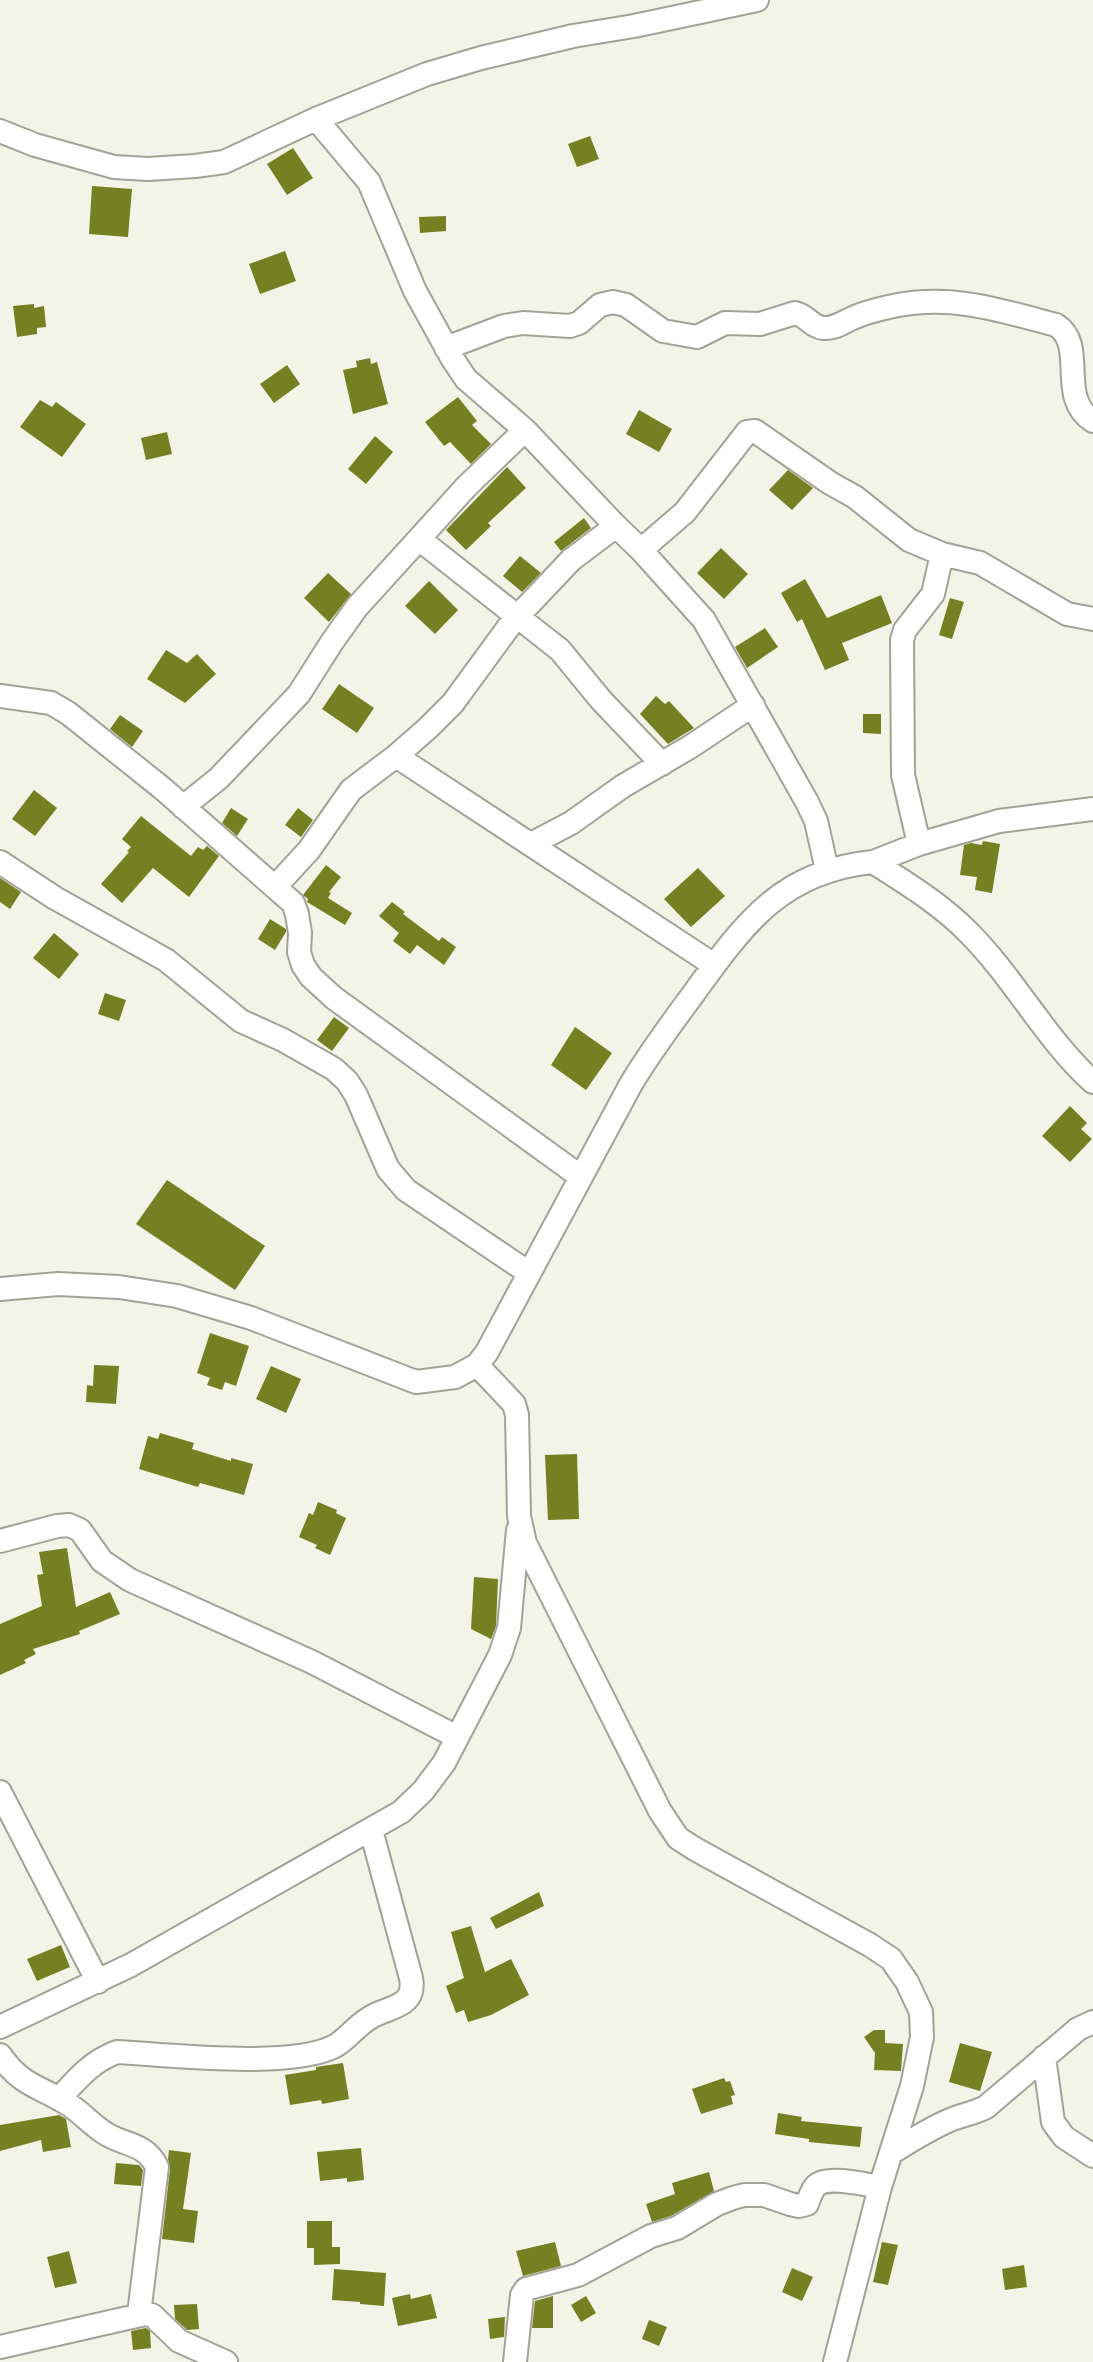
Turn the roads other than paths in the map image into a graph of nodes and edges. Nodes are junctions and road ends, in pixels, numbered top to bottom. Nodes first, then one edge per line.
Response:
1 (757, 0) edge
2 (316, 118) junction
3 (0, 131) edge
4 (446, 348) junction
5 (1093, 421) edge
6 (525, 430) junction
7 (616, 526) junction
8 (419, 539) junction
9 (641, 550) junction
10 (942, 554) junction
11 (517, 617) junction
12 (1093, 619) edge
13 (0, 696) edge
14 (753, 705) junction
15 (396, 756) junction
16 (662, 764) junction
17 (183, 807) junction
18 (1090, 811) edge
19 (531, 844) junction
20 (919, 844) junction
21 (0, 862) edge
22 (873, 862) junction
23 (827, 870) junction
24 (275, 887) junction
25 (714, 965) junction
26 (1093, 1082) edge
27 (581, 1177) junction
28 (529, 1273) junction
29 (0, 1289) edge
30 (477, 1365) junction
31 (519, 1516) junction
32 (0, 1541) edge
33 (457, 1737) junction
34 (0, 1792) edge
35 (371, 1830) junction
36 (98, 1982) junction
37 (1093, 2022) edge
38 (0, 2027) edge
39 (0, 2055) edge
40 (1044, 2057) junction
41 (59, 2099) junction
42 (891, 2153) junction
43 (1093, 2156) edge
44 (880, 2187) junction
45 (139, 2314) junction
46 (0, 2347) edge
47 (226, 2362) edge
48 (515, 2362) edge
49 (835, 2362) edge

1 - 2 street
2 - 3 street
2 - 4 street
4 - 5 street
4 - 6 street
6 - 7 street
6 - 8 street
7 - 9 street
7 - 11 street
8 - 11 street
8 - 17 street
9 - 10 street
9 - 14 street
10 - 12 street
10 - 20 street
11 - 15 street
11 - 16 street
13 - 17 street
14 - 16 street
14 - 23 street
15 - 19 street
15 - 24 street
16 - 19 street
17 - 24 street
18 - 20 street
19 - 25 street
20 - 22 street
21 - 28 street
22 - 23 street
22 - 26 street
23 - 25 street
24 - 27 street
25 - 27 street
27 - 28 street
28 - 30 street
29 - 30 street
30 - 31 street
31 - 33 street
31 - 42 street
32 - 33 street
33 - 35 street
34 - 36 street
35 - 36 street
35 - 41 street
36 - 38 street
37 - 40 street
39 - 41 street
40 - 42 street
40 - 43 street
41 - 45 street
42 - 44 street
44 - 48 street
44 - 49 street
45 - 46 street
45 - 47 street

